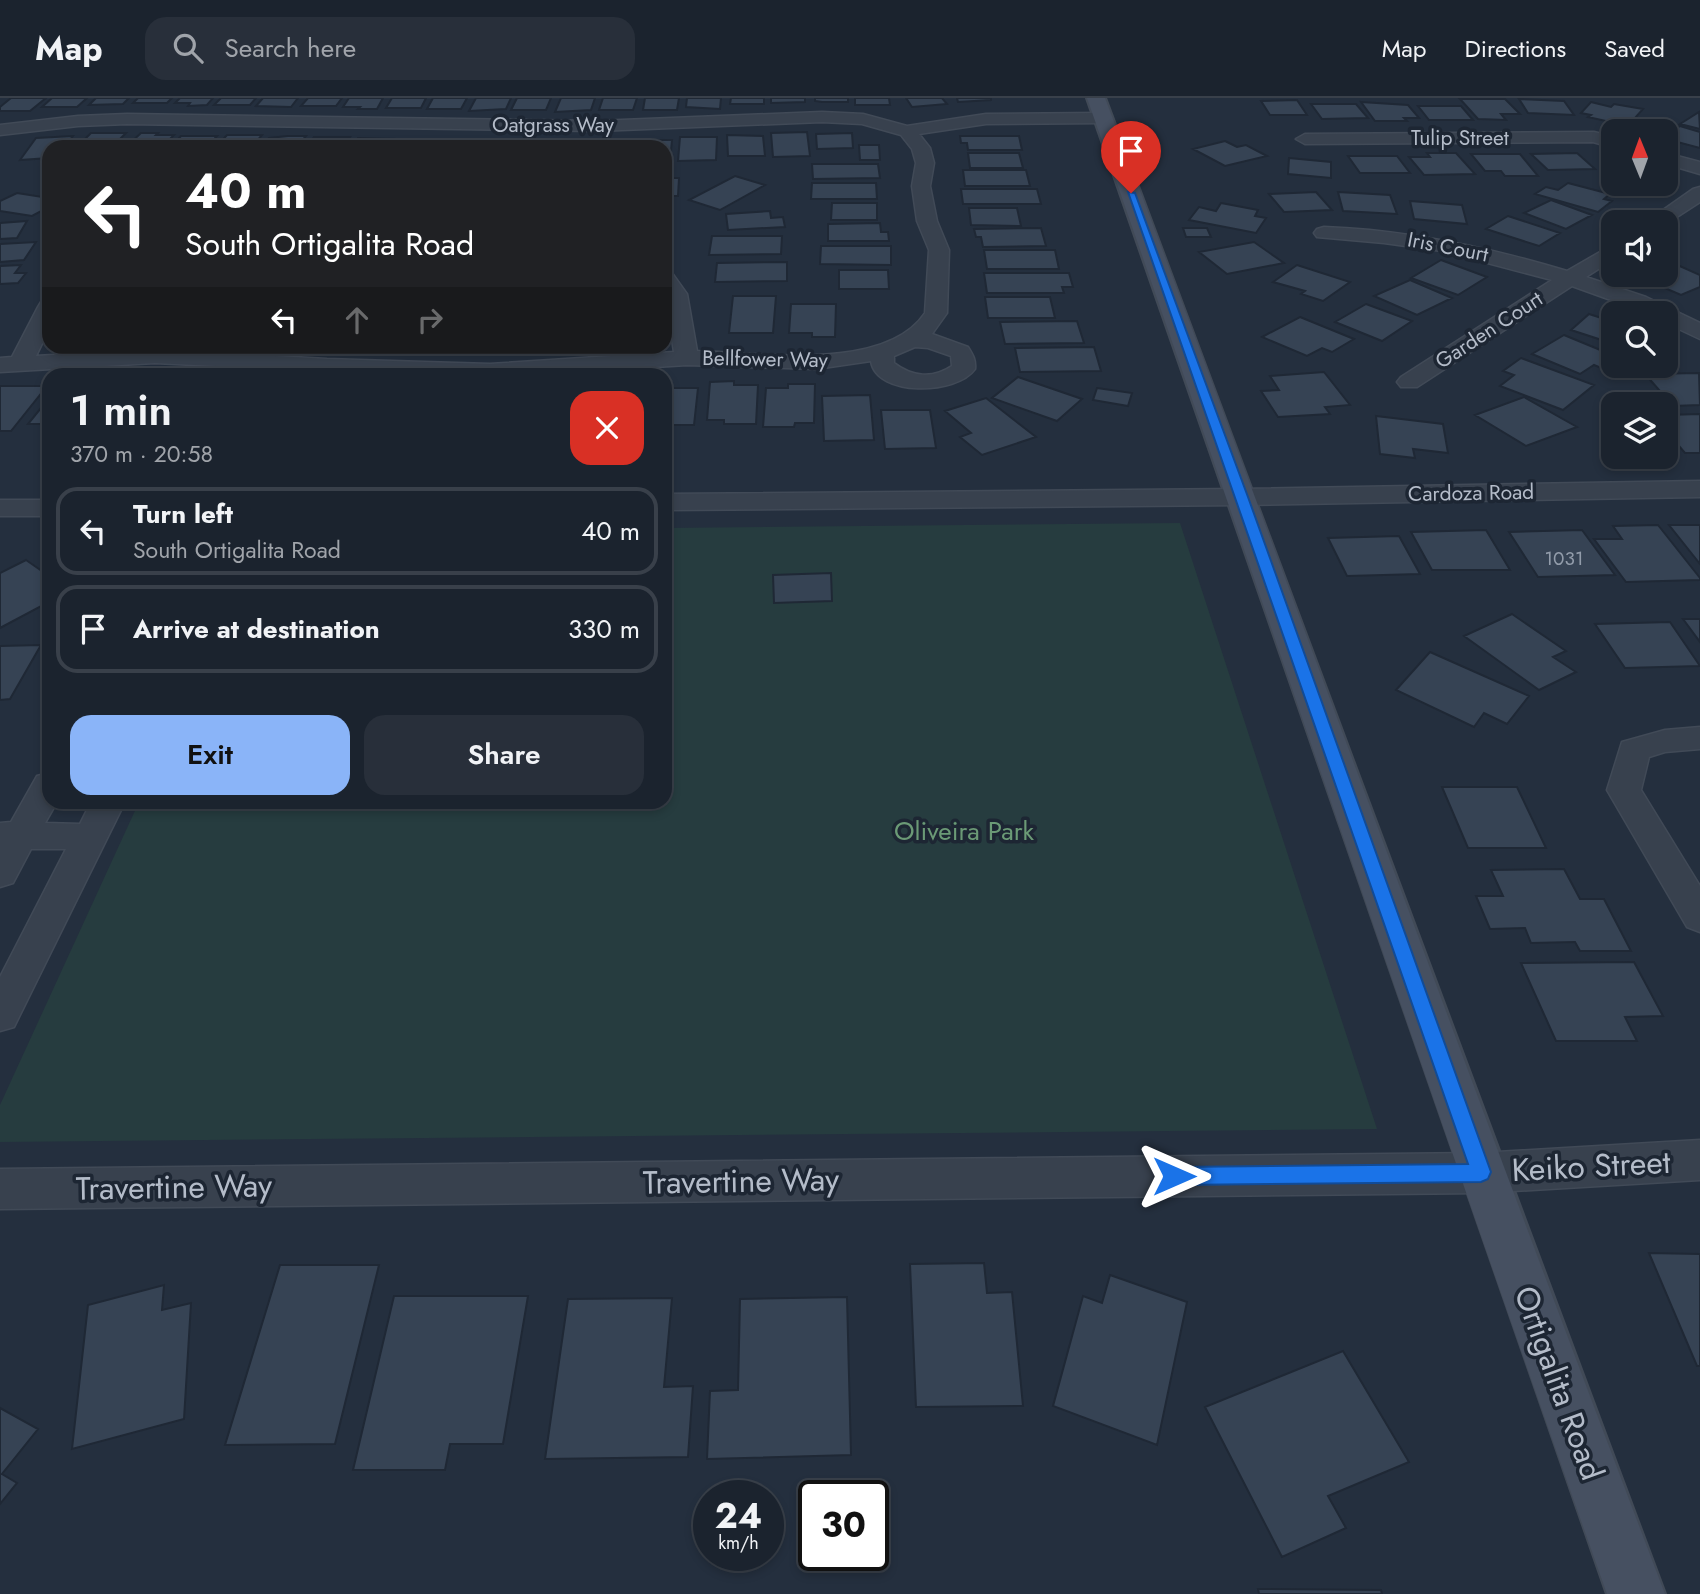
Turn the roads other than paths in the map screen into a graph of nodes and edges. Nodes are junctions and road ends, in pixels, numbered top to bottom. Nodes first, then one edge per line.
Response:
1 (1099, 108) edge
2 (435, 124) junction
3 (0, 130) edge
4 (907, 131) junction
5 (1305, 139) dead end
6 (1601, 139) edge
7 (425, 140) edge
8 (1678, 162) edge
9 (1700, 168) edge
10 (1700, 193) edge
11 (1674, 210) edge
12 (1324, 233) dead end
13 (1601, 258) edge
14 (1569, 279) junction
15 (672, 288) edge
16 (1635, 301) edge
17 (42, 317) edge
18 (1678, 321) edge
19 (1700, 332) edge
20 (687, 358) junction
21 (10, 365) edge
22 (269, 368) edge
23 (535, 368) edge
24 (1409, 382) dead end
25 (1700, 489) edge
26 (1242, 497) junction
27 (672, 502) edge
28 (0, 508) edge
29 (42, 508) edge
30 (1700, 738) edge
31 (42, 794) edge
32 (104, 809) edge
33 (10, 835) edge
34 (90, 837) junction
35 (0, 873) edge
36 (1700, 917) edge
37 (0, 1015) edge
38 (1700, 1160) edge
39 (1481, 1172) junction
40 (0, 1189) edge
41 (1636, 1594) edge

1 - 4 street, Oatgrass Way
1 - 26 street, Ortigalita Road
2 - 3 street, Oatgrass Way
2 - 4 street, Oatgrass Way
2 - 7 street
4 - 20 street, Bellfower Way
5 - 6 street, Tulip Street
8 - 9 street
10 - 11 street
12 - 14 street, Iris Court
13 - 14 street, Garden Court
14 - 16 street, Iris Court
14 - 24 street, Garden Court
15 - 20 street
17 - 21 street
18 - 19 street, Iris Court
20 - 23 street, Bellfower Way
21 - 22 street, Bellfower Way
25 - 26 street, Cardoza Road
26 - 27 street, Cardoza Road
26 - 39 street, Ortigalita Road
28 - 29 street
30 - 36 street
31 - 33 street
32 - 34 street
33 - 34 street
33 - 35 street
34 - 37 street
38 - 39 street, Keiko Street
39 - 40 street, Travertine Way
39 - 41 street, Ortigalita Road

